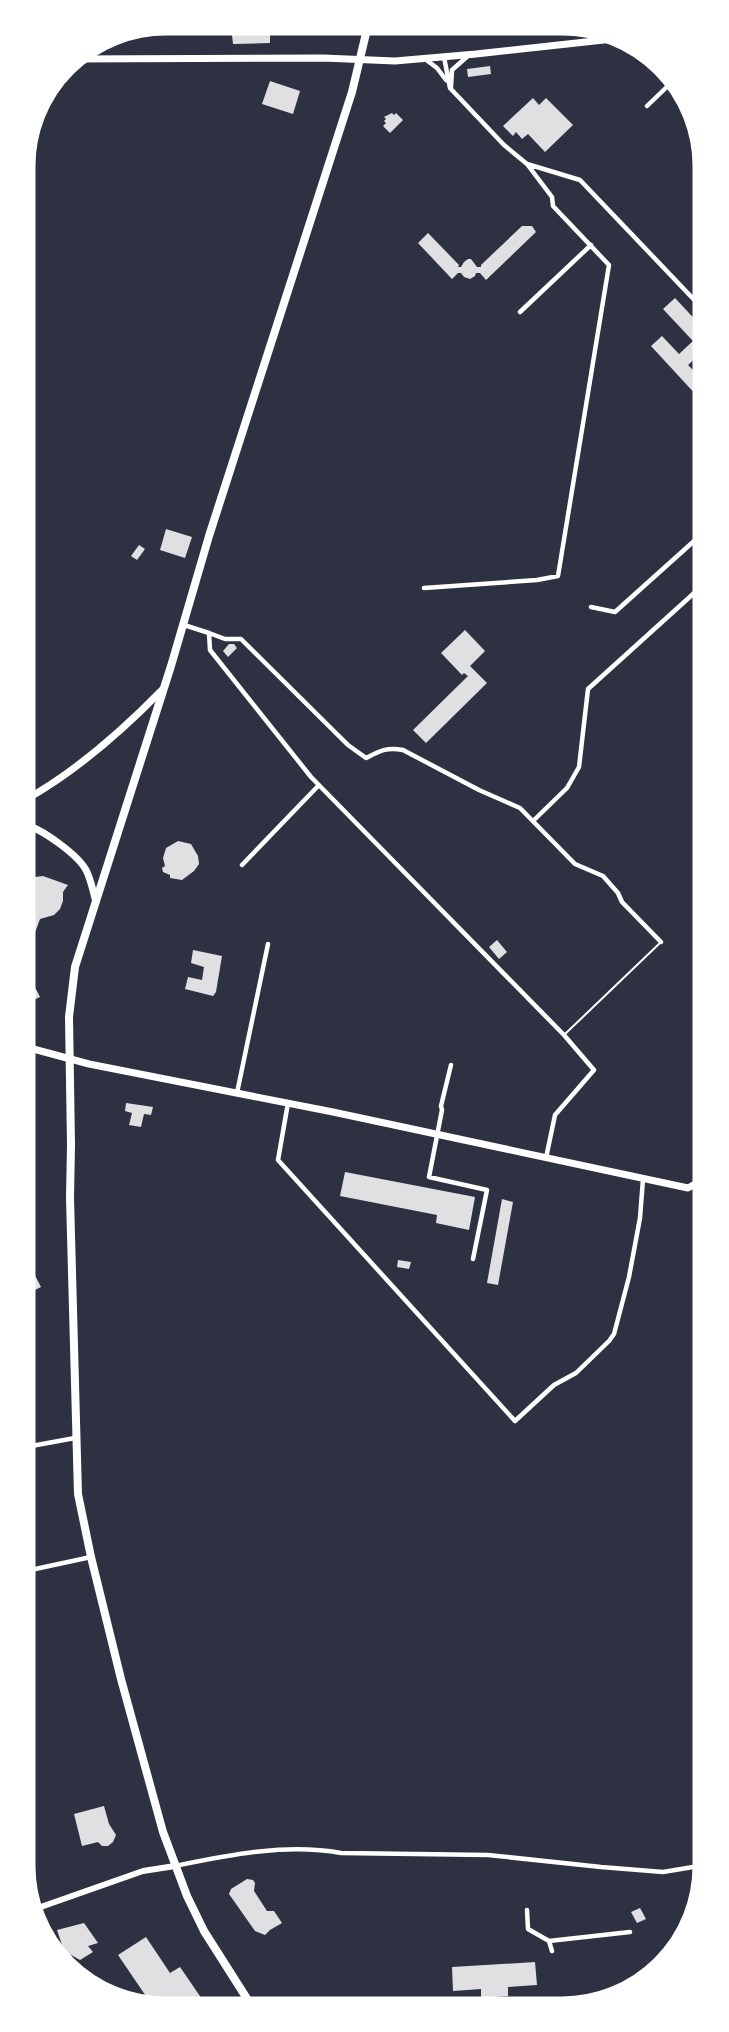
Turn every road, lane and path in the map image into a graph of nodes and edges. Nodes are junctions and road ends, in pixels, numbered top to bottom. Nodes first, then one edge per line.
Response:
1 (366, 34) edge
2 (596, 39) edge
3 (469, 55) junction
4 (444, 57) junction
5 (90, 59) edge
6 (424, 59) junction
7 (360, 60) junction
8 (447, 83) junction
9 (667, 86) edge
10 (453, 92) junction
11 (647, 106) dead end
12 (527, 164) junction
13 (591, 245) junction
14 (694, 300) edge
15 (520, 312) dead end
16 (694, 541) edge
17 (424, 588) dead end
18 (694, 593) edge
19 (591, 607) dead end
20 (184, 625) junction
21 (209, 633) junction
22 (162, 690) junction
23 (319, 785) junction
24 (35, 794) edge
25 (533, 821) junction
26 (35, 828) edge
27 (242, 865) dead end
28 (96, 902) junction
29 (661, 942) joint
30 (268, 944) dead end
31 (564, 1035) junction
32 (34, 1049) edge
33 (69, 1058) junction
34 (451, 1065) dead end
35 (237, 1093) junction
36 (288, 1104) junction
37 (438, 1135) junction
38 (546, 1158) junction
39 (643, 1179) junction
40 (694, 1185) edge
41 (473, 1259) dead end
42 (75, 1438) junction
43 (34, 1445) edge
44 (91, 1557) junction
45 (34, 1569) edge
46 (175, 1866) junction
47 (694, 1867) edge
48 (42, 1907) edge
49 (527, 1910) dead end
50 (630, 1932) dead end
51 (549, 1941) junction
52 (552, 1951) dead end
53 (246, 1998) edge

1 - 7 main road
2 - 3 main road
3 - 4 main road
3 - 10 street
4 - 6 main road
4 - 8 street
5 - 7 main road
6 - 7 main road
6 - 8 street
7 - 20 main road
8 - 10 street
9 - 11 street
10 - 12 street
12 - 13 street
12 - 14 street
13 - 15 street
13 - 17 street
16 - 19 street
18 - 25 street
20 - 21 street
20 - 22 main road
21 - 23 street
21 - 25 street
22 - 24 main road
22 - 28 main road
23 - 27 street
23 - 31 street
25 - 29 street
26 - 28 main road
28 - 33 main road
29 - 31 lane
30 - 35 street
31 - 38 street
32 - 33 main road
33 - 35 main road
33 - 42 main road
34 - 37 street
35 - 36 main road
36 - 37 main road
36 - 39 street
37 - 38 main road
37 - 41 street
38 - 39 main road
39 - 40 main road
42 - 43 street
42 - 44 main road
44 - 45 street
44 - 46 main road
46 - 47 street
46 - 48 street
46 - 53 main road
49 - 51 street
50 - 51 street
51 - 52 street

